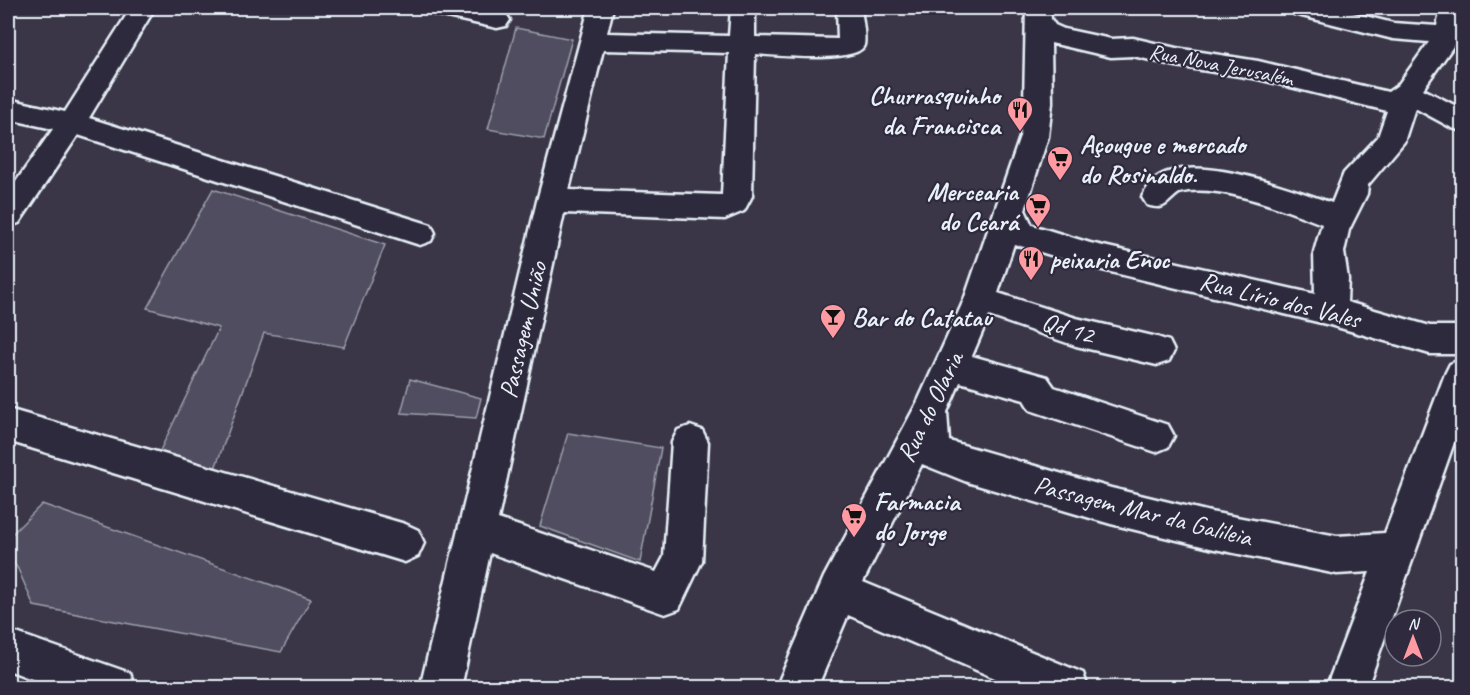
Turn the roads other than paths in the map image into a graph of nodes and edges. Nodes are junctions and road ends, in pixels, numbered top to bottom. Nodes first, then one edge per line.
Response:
1 (142, 8) edge
2 (441, 8) edge
3 (601, 8) edge
4 (743, 8) edge
5 (849, 8) edge
6 (1303, 8) edge
7 (1453, 8) edge
8 (1038, 13) edge
9 (497, 20) dead end
10 (1448, 35) junction
11 (592, 41) junction
12 (742, 47) junction
13 (1407, 92) junction
14 (8, 109) edge
15 (1462, 121) edge
16 (72, 123) junction
17 (1156, 197) dead end
18 (552, 201) junction
19 (1009, 208) junction
20 (8, 215) edge
21 (1339, 218) junction
22 (420, 233) dead end
23 (980, 300) junction
24 (1330, 311) junction
25 (1462, 340) edge
26 (1157, 351) dead end
27 (952, 365) junction
28 (1462, 374) edge
29 (930, 412) junction
30 (8, 425) edge
31 (1156, 436) dead end
32 (690, 442) dead end
33 (477, 531) junction
34 (405, 543) dead end
35 (1396, 551) junction
36 (838, 591) junction
37 (8, 650) edge
38 (445, 671) edge
39 (115, 687) edge
40 (796, 687) edge
41 (1068, 687) edge
42 (1346, 687) edge

1 - 16 street
2 - 9 street
3 - 11 street, Passagem União
4 - 12 street
5 - 12 street
6 - 10 street
7 - 10 street
8 - 13 street, Rua Nova Jerusalém
8 - 19 street, Rua do Olaria
10 - 13 street
11 - 12 street
11 - 18 street, Passagem União
12 - 18 street
13 - 15 street
13 - 21 street
14 - 16 street
16 - 20 street
16 - 22 street
17 - 21 street
18 - 33 street, Passagem União
19 - 23 street, Rua do Olaria
19 - 24 street, Rua Lírio dos Vales
21 - 24 street
23 - 26 street, Qd 12
23 - 27 street, Rua do Olaria
24 - 25 street, Rua Lírio dos Vales
27 - 29 street, Rua do Olaria
27 - 31 street
28 - 35 street
29 - 35 street, Passagem Mar da Galileia
29 - 36 street, Rua do Olaria
30 - 34 street
32 - 33 street
33 - 38 street, Passagem União
35 - 42 street
36 - 40 street, Rua do Olaria
36 - 41 street
37 - 39 street

